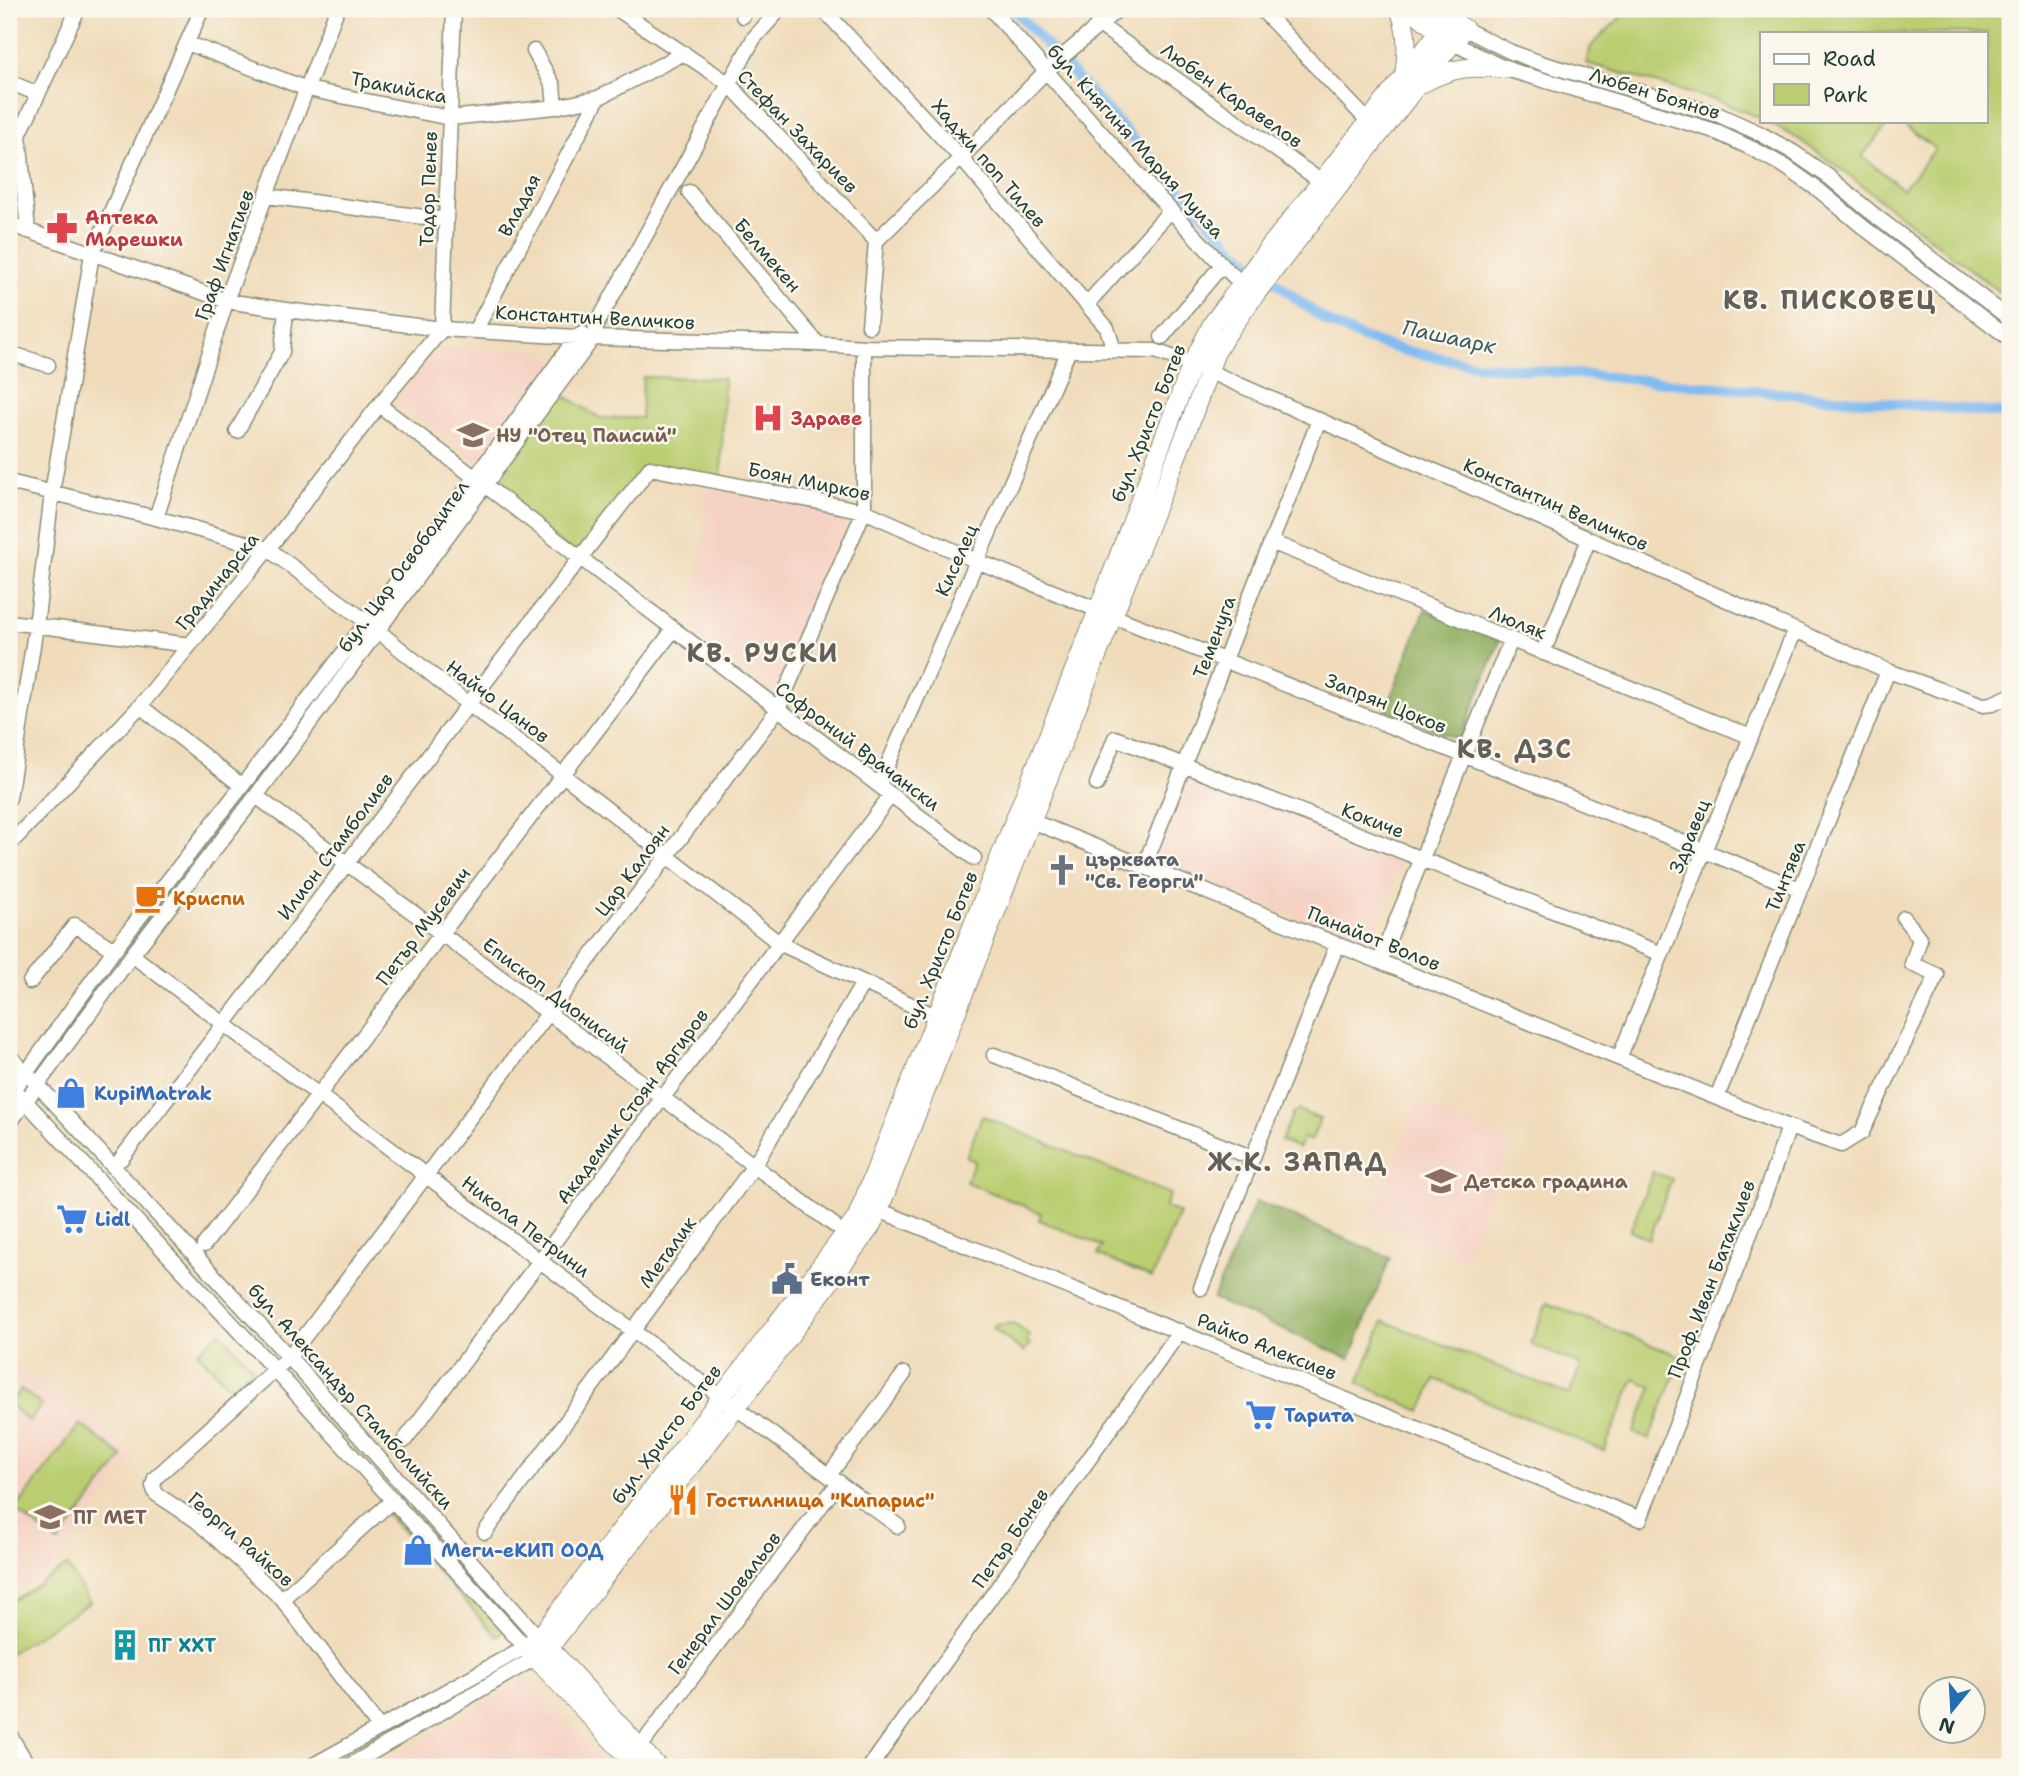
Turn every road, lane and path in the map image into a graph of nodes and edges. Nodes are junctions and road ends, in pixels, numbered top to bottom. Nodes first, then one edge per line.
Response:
1 (78, 9) edge
2 (202, 9) edge
3 (337, 9) edge
4 (454, 9) edge
5 (617, 9) edge
6 (780, 9) edge
7 (824, 9) edge
8 (991, 9) edge
9 (1096, 9) edge
10 (1118, 9) edge
11 (1261, 9) edge
12 (1399, 9) edge
13 (1411, 9) edge
14 (1098, 24) junction
15 (1448, 27) edge
16 (187, 43) junction
17 (534, 51) dead end
18 (684, 52) junction
19 (1506, 69) junction
20 (1046, 71) junction
21 (9, 82) edge
22 (1410, 82) junction
23 (728, 83) junction
24 (307, 89) junction
25 (38, 94) junction
26 (598, 98) junction
27 (555, 107) junction
28 (450, 118) junction
29 (1369, 122) junction
30 (961, 158) junction
31 (1322, 182) junction
32 (689, 192) dead end
33 (267, 196) junction
34 (1170, 211) junction
35 (1873, 214) junction
36 (446, 220) junction
37 (9, 224) edge
38 (1863, 227) junction
39 (28, 231) junction
40 (876, 241) junction
41 (92, 254) junction
42 (1222, 265) junction
43 (1267, 265) junction
44 (1249, 288) junction
45 (227, 301) junction
46 (1087, 304) junction
47 (286, 310) junction
48 (2010, 319) edge
49 (598, 322) junction
50 (869, 326) dead end
51 (442, 329) junction
52 (475, 331) junction
53 (550, 335) junction
54 (578, 336) junction
55 (1162, 337) dead end
56 (593, 338) junction
57 (2010, 339) edge
58 (818, 344) junction
59 (864, 347) junction
60 (1069, 350) junction
61 (1114, 350) junction
62 (9, 353) edge
63 (561, 360) junction
64 (48, 365) dead end
65 (1200, 368) junction
66 (379, 405) junction
67 (1319, 420) junction
68 (237, 431) dead end
69 (469, 474) dead end
70 (9, 482) edge
71 (486, 486) junction
72 (52, 493) junction
73 (864, 511) junction
74 (156, 518) junction
75 (1589, 539) junction
76 (1271, 542) junction
77 (268, 549) junction
78 (580, 558) junction
79 (977, 561) junction
80 (1105, 613) junction
81 (9, 622) edge
82 (36, 626) junction
83 (373, 626) junction
84 (674, 629) junction
85 (1795, 630) junction
86 (1511, 640) junction
87 (190, 645) junction
88 (1543, 653) junction
89 (1225, 660) junction
90 (1888, 671) junction
91 (2009, 694) edge
92 (468, 704) junction
93 (140, 706) junction
94 (778, 709) junction
95 (1751, 737) junction
96 (13, 744) edge
97 (1464, 755) junction
98 (1183, 766) junction
99 (563, 775) junction
100 (1097, 784) dead end
101 (879, 785) junction
102 (242, 786) junction
103 (891, 795) junction
104 (256, 796) junction
105 (9, 798) edge
106 (1024, 818) junction
107 (9, 845) edge
108 (1704, 851) junction
109 (667, 856) junction
110 (974, 858) dead end
111 (1421, 859) junction
112 (346, 863) junction
113 (1144, 867) junction
114 (1800, 889) junction
115 (1904, 918) dead end
116 (442, 934) junction
117 (779, 943) junction
118 (1337, 944) junction
119 (114, 950) junction
120 (1662, 954) junction
121 (132, 955) junction
122 (1380, 961) junction
123 (30, 982) dead end
124 (863, 983) junction
125 (548, 1013) junction
126 (944, 1020) junction
127 (224, 1023) junction
128 (993, 1055) dead end
129 (9, 1056) edge
130 (1619, 1058) junction
131 (26, 1073) junction
132 (37, 1084) junction
133 (10, 1089) edge
134 (319, 1094) junction
135 (1717, 1097) junction
136 (663, 1098) junction
137 (25, 1101) junction
138 (9, 1124) edge
139 (1789, 1127) junction
140 (121, 1158) dead end
141 (1253, 1158) junction
142 (754, 1166) junction
143 (426, 1175) junction
144 (871, 1207) junction
145 (834, 1224) dead end
146 (204, 1245) dead end
147 (540, 1260) junction
148 (1201, 1288) dead end
149 (634, 1330) junction
150 (1180, 1331) junction
151 (289, 1357) junction
152 (275, 1370) junction
153 (904, 1374) dead end
154 (720, 1397) junction
155 (736, 1408) junction
156 (404, 1441) dead end
157 (834, 1479) junction
158 (393, 1500) junction
159 (1640, 1519) joint
160 (898, 1526) dead end
161 (485, 1532) dead end
162 (282, 1599) junction
163 (537, 1648) junction
164 (379, 1727) junction
165 (9, 1734) edge
166 (640, 1747) junction
167 (29, 1767) edge
168 (310, 1767) edge
169 (347, 1767) edge
170 (637, 1767) edge
171 (658, 1767) edge
172 (870, 1767) edge

1 - 25 street
2 - 16 street
3 - 24 street, Граф Игнатиев
4 - 28 street, Тодор Пенев
5 - 18 street, Стефан Захариев
6 - 23 street, бул. Цар Освободител
7 - 30 street, Хаджи поп Тилев
8 - 20 street, бул. Княгиня Мария Луиза
9 - 14 street
10 - 14 street
11 - 29 street
12 - 22 main road
13 - 15 main road, Любен Боянов
14 - 20 street
14 - 31 street, Любен Каравелов
15 - 19 street, Любен Боянов
15 - 22 main road, бул. Христо Ботев
15 - 35 street, Любен Боянов
16 - 24 street, Тракийска
16 - 41 street
17 - 27 street
18 - 23 street, Стефан Захариев
18 - 26 street, Тракийска
19 - 22 main road
19 - 38 street, Любен Боянов
20 - 30 street
20 - 34 street, бул. Княгиня Мария Луиза
21 - 25 street
22 - 29 main road, бул. Христо Ботев
22 - 43 main road, бул. Христо Ботев
23 - 40 street, Стефан Захариев
23 - 49 street, бул. Цар Освободител
24 - 28 street, Тракийска
24 - 33 street, Граф Игнатиев
25 - 39 street
26 - 27 street, Тракийска
26 - 52 street, Владая
27 - 28 street, Тракийска
28 - 36 street, Тодор Пенев
29 - 31 main road, бул. Христо Ботев
30 - 40 street
30 - 46 street, Хаджи поп Тилев
31 - 43 main road, бул. Христо Ботев
32 - 58 street, Белмекен
33 - 36 street
33 - 45 street, Граф Игнатиев
34 - 42 street, бул. Княгиня Мария Луиза
34 - 46 street
35 - 38 street
35 - 48 street, Любен Боянов
36 - 51 street, Тодор Пенев
37 - 39 street, Константин Величков
38 - 57 street, Любен Боянов
39 - 41 street, Константин Величков
40 - 50 street
41 - 45 street, Константин Величков
41 - 72 street
42 - 44 street, бул. Княгиня Мария Луиза
42 - 55 street
43 - 44 main road, бул. Христо Ботев
44 - 65 main road, бул. Христо Ботев
45 - 47 street, Константин Величков
45 - 74 street, Граф Игнатиев
46 - 61 street, Хаджи поп Тилев
47 - 51 street, Константин Величков
47 - 68 street
49 - 54 street, бул. Цар Освободител
49 - 56 street, бул. Цар Освободител
51 - 52 street, Константин Величков
51 - 66 street, Градинарска
52 - 53 street, Константин Величков
53 - 54 street, Константин Величков
53 - 63 street
54 - 56 street, Константин Величков
54 - 63 street, бул. Цар Освободител
56 - 58 street, Константин Величков
56 - 71 street, бул. Цар Освободител
58 - 59 street, Константин Величков
59 - 60 street, Константин Величков
59 - 73 street, Цар Калоян
60 - 61 street, Константин Величков
60 - 79 street, Киселец
61 - 65 street, Константин Величков
62 - 64 street
63 - 83 street, бул. Цар Освободител
65 - 67 street, Константин Величков
65 - 80 main road, бул. Христо Ботев
66 - 69 street
66 - 77 street, Градинарска
67 - 75 street, Константин Величков
67 - 76 street, Теменуга
70 - 72 street, Найчо Цанов
71 - 78 street, Софроний Врачански
71 - 83 street, бул. Цар Освободител
72 - 74 street, Найчо Цанов
72 - 82 street
73 - 78 street, Боян Мирков
73 - 79 street, Боян Мирков
73 - 94 street, Цар Калоян
74 - 77 street, Найчо Цанов
75 - 85 street, Константин Величков
75 - 88 street
76 - 86 street, Люляк
76 - 89 street, Теменуга
77 - 83 street, Найчо Цанов
77 - 87 street, Градинарска
78 - 84 street, Софроний Врачански
78 - 92 street, Илион Стамболиев
79 - 80 street, Боян Мирков
79 - 101 street, Киселец
80 - 89 street, Запрян Цоков
80 - 106 main road, бул. Христо Ботев
81 - 82 street
82 - 87 street
82 - 96 street
83 - 92 street, Найчо Цанов
83 - 102 street, бул. Цар Освободител
83 - 104 street, бул. Цар Освободител
84 - 94 street, Софроний Врачански
84 - 99 street, Петър Мусевич
85 - 90 street, Константин Величков
85 - 95 street, Здравец
86 - 88 street, Люляк
86 - 97 street
87 - 93 street, Градинарска
88 - 95 street, Люляк
89 - 97 street, Запрян Цоков
89 - 98 street, Теменуга
90 - 91 street, Константин Величков
90 - 114 street, Тинтява
92 - 99 street, Найчо Цанов
92 - 112 street, Илион Стамболиев
93 - 102 street
93 - 107 street, Градинарска
94 - 101 street, Софроний Врачански
94 - 109 street, Цар Калоян
95 - 108 street, Здравец
96 - 105 street
97 - 108 street, Запрян Цоков
97 - 111 street
98 - 100 street, Кокиче
98 - 111 street, Кокиче
98 - 113 street, Теменуга
99 - 109 street, Найчо Цанов
99 - 116 street, Петър Мусевич
101 - 103 street, Софроний Врачански
102 - 119 street, бул. Цар Освободител
103 - 110 street, Софроний Врачански
103 - 117 street, Академик Стоян Аргиров
104 - 112 street, Епископ Дионисий
104 - 121 street, бул. Цар Освободител
106 - 113 street, Панайот Волов
106 - 126 main road, бул. Христо Ботев
108 - 114 street, Запрян Цоков
108 - 120 street, Здравец
109 - 117 street, Найчо Цанов
109 - 125 street, Цар Калоян
111 - 120 street, Кокиче
111 - 122 street
112 - 116 street, Епископ Дионисий
112 - 127 street, Илион Стамболиев
113 - 118 street, Панайот Волов
114 - 135 street, Тинтява
115 - 139 street
116 - 125 street, Епископ Дионисий
116 - 134 street, Петър Мусевич
117 - 124 street, Найчо Цанов
117 - 136 street, Академик Стоян Аргиров
118 - 122 street, Панайот Волов
118 - 141 street
119 - 123 street
119 - 131 street, бул. Цар Освободител
120 - 130 street, Здравец
121 - 127 street, Никола Петрини
121 - 132 street, бул. Цар Освободител
122 - 130 street, Панайот Волов
124 - 126 street, Найчо Цанов
124 - 142 street, Металик
125 - 136 street, Епископ Дионисий
125 - 143 street, Цар Калоян
126 - 144 main road, бул. Христо Ботев
127 - 134 street, Никола Петрини
127 - 140 street, Илион Стамболиев
128 - 141 street
129 - 131 street, бул. Александър Стамболийски
130 - 135 street, Панайот Волов
131 - 132 street, бул. Александър Стамболийски
131 - 133 street, бул. Цар Освободител
132 - 137 street, бул. Цар Освободител
132 - 151 street, бул. Александър Стамболийски
133 - 137 street, бул. Александър Стамболийски
134 - 143 street, Никола Петрини
134 - 146 street, Петър Мусевич
135 - 139 street
136 - 142 street, Епископ Дионисий
136 - 147 street, Академик Стоян Аргиров
137 - 138 street
137 - 152 street, бул. Александър Стамболийски
139 - 159 street, Проф. Иван Батаклиев
141 - 148 street
142 - 145 street, Епископ Дионисий
142 - 149 street, Металик
143 - 147 street, Никола Петрини
143 - 151 street, Цар Калоян
144 - 150 street, Райко Алексиев
144 - 154 main road, бул. Христо Ботев
144 - 155 main road, бул. Христо Ботев
147 - 149 street, Никола Петрини
147 - 156 street, Академик Стоян Аргиров
149 - 154 street, Никола Петрини
149 - 161 street, Металик
150 - 159 street, Райко Алексиев
150 - 172 street, Петър Бонев
151 - 152 street, Цар Калоян
151 - 163 street, бул. Александър Стамболийски
152 - 158 street, бул. Александър Стамболийски
152 - 162 street, Георги Райков
153 - 157 street, Генерал Шовальов
154 - 155 street, Никола Петрини
154 - 163 main road, бул. Христо Ботев
155 - 157 street, Никола Петрини
155 - 163 main road, бул. Христо Ботев
157 - 160 street, Никола Петрини
157 - 166 street, Генерал Шовальов
158 - 162 street
158 - 163 street, бул. Александър Стамболийски
162 - 164 street, Георги Райков
163 - 164 street, бул. Христо Ботев
163 - 166 main road, бул. Александър Стамболийски
163 - 169 street, бул. Христо Ботев
163 - 170 main road, бул. Александър Стамболийски
164 - 168 street, бул. Христо Ботев
165 - 167 street
166 - 171 main road, бул. Александър Стамболийски

